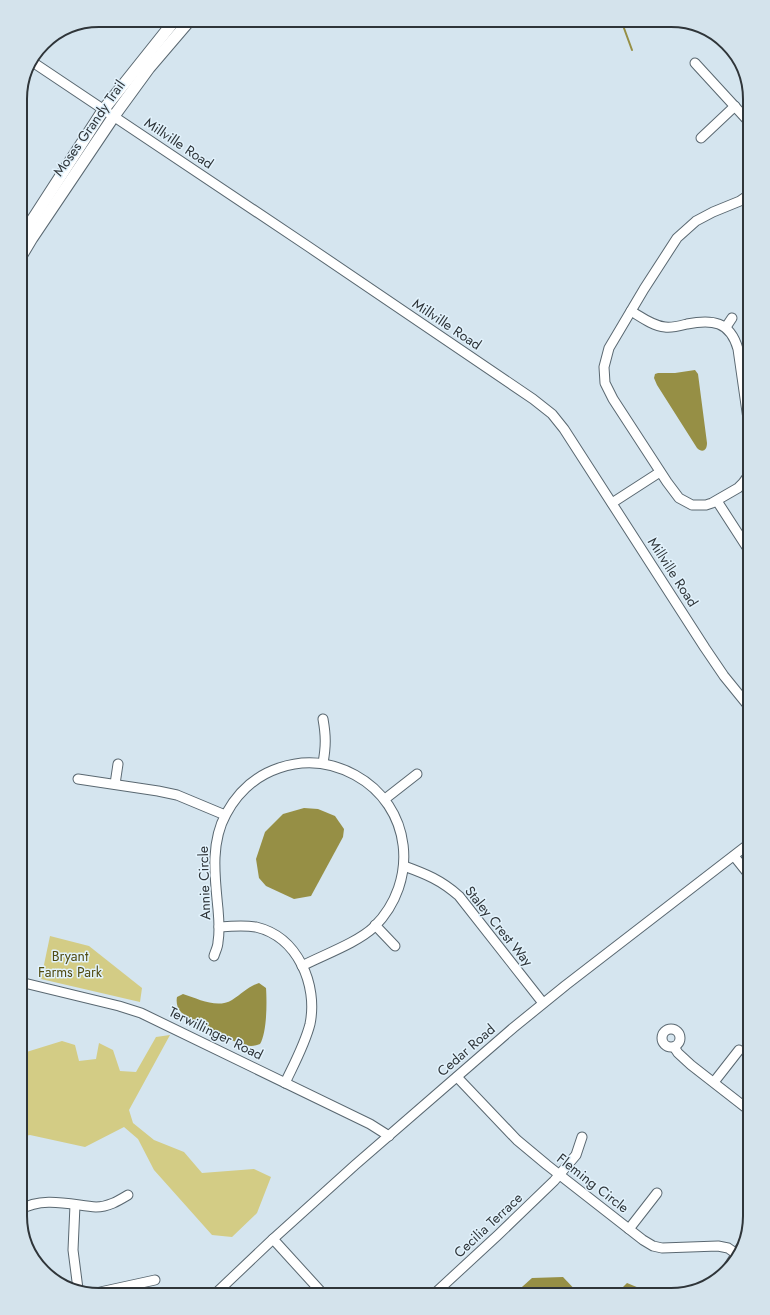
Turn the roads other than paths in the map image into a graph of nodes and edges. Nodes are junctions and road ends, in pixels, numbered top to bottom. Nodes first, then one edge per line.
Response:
1 (169, 27) edge
2 (184, 27) edge
3 (695, 63) dead end
4 (36, 64) edge
5 (734, 106) junction
6 (104, 109) junction
7 (114, 116) junction
8 (743, 116) edge
9 (701, 138) dead end
10 (743, 200) edge
11 (27, 228) edge
12 (27, 246) edge
13 (631, 311) junction
14 (732, 318) dead end
15 (726, 327) junction
16 (743, 384) edge
17 (660, 472) junction
18 (743, 483) edge
19 (717, 501) junction
20 (612, 503) junction
21 (743, 541) edge
22 (743, 699) edge
23 (323, 719) dead end
24 (323, 763) junction
25 (118, 764) dead end
26 (417, 774) dead end
27 (78, 779) dead end
28 (115, 784) junction
29 (385, 799) junction
30 (225, 815) junction
31 (743, 849) edge
32 (734, 856) junction
33 (404, 866) junction
34 (743, 867) edge
35 (375, 925) junction
36 (219, 927) junction
37 (395, 946) dead end
38 (214, 956) dead end
39 (302, 966) junction
40 (27, 984) edge
41 (543, 1003) junction
42 (674, 1047) dead end
43 (739, 1050) dead end
44 (457, 1077) junction
45 (714, 1082) junction
46 (285, 1083) junction
47 (743, 1105) edge
48 (389, 1136) junction
49 (582, 1137) dead end
50 (560, 1175) junction
51 (657, 1193) dead end
52 (128, 1195) dead end
53 (75, 1205) junction
54 (27, 1207) edge
55 (629, 1229) junction
56 (273, 1239) junction
57 (735, 1250) edge
58 (155, 1280) dead end
59 (77, 1284) edge
60 (118, 1288) edge
61 (221, 1288) edge
62 (318, 1288) edge
63 (441, 1288) edge

1 - 6 main road, Moses Grandy Trail
2 - 7 main road, Moses Grandy Trail
3 - 5 street
4 - 6 street, Millville Road
5 - 8 street
5 - 9 street
6 - 7 street, Millville Road
6 - 11 main road, Moses Grandy Trail
7 - 12 main road, Moses Grandy Trail
7 - 20 street, Millville Road
10 - 13 street
13 - 15 street
13 - 17 street
14 - 15 street
15 - 16 street
17 - 19 street
17 - 20 street
18 - 19 street
19 - 21 street
20 - 22 street, Millville Road
23 - 24 street
24 - 29 street, Annie Circle
24 - 30 street, Annie Circle
25 - 28 street
26 - 29 street
27 - 28 street
28 - 30 street
29 - 33 street, Annie Circle
30 - 36 street, Annie Circle
31 - 32 street, Cedar Road
32 - 34 street
32 - 41 street, Cedar Road
33 - 35 street, Annie Circle
33 - 41 street, Staley Crest Way
35 - 37 street
35 - 39 street, Annie Circle
36 - 38 street, Annie Circle
36 - 39 street
39 - 46 street
40 - 46 street, Terwillinger Road
41 - 44 street, Cedar Road
42 - 45 street
43 - 45 street
44 - 48 street, Cedar Road
44 - 50 street, Fleming Circle
45 - 47 street
46 - 48 street, Terwillinger Road
48 - 56 street, Cedar Road
49 - 50 street, Cecilia Terrace
50 - 55 street, Fleming Circle
50 - 63 street, Cecilia Terrace
51 - 55 street
52 - 53 street
53 - 54 street
53 - 59 street
55 - 57 street, Fleming Circle
56 - 61 street, Cedar Road
56 - 62 street
58 - 60 street

